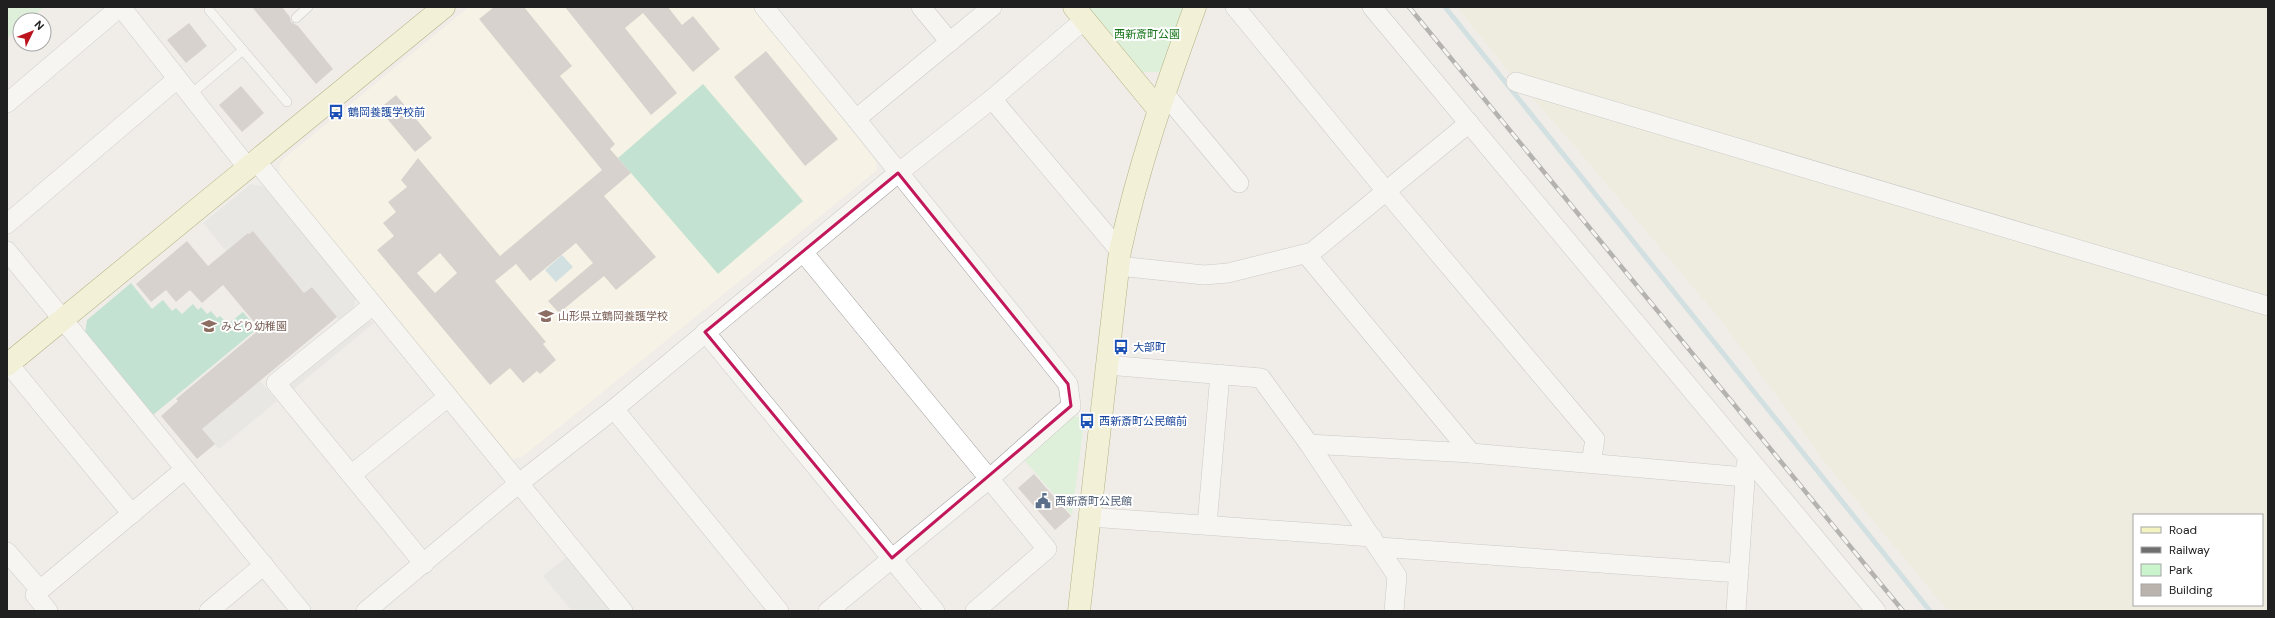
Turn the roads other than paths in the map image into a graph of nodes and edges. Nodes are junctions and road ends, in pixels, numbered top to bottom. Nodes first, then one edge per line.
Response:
1 (120, 7) edge
2 (308, 7) edge
3 (764, 7) edge
4 (921, 7) edge
5 (992, 7) edge
6 (1195, 7) edge
7 (1235, 7) edge
8 (1372, 7) edge
9 (441, 8) edge
10 (209, 10) dead end
11 (1079, 13) edge
12 (296, 18) dead end
13 (950, 42) junction
14 (243, 50) junction
15 (177, 79) junction
16 (1516, 82) dead end
17 (190, 95) junction
18 (992, 99) junction
19 (1161, 101) junction
20 (286, 102) dead end
21 (7, 103) edge
22 (856, 119) junction
23 (1469, 123) junction
24 (252, 165) junction
25 (898, 174) junction
26 (1239, 183) dead end
27 (1386, 191) junction
28 (7, 224) edge
29 (7, 251) edge
30 (803, 252) junction
31 (1306, 254) junction
32 (1119, 258) junction
33 (372, 305) junction
34 (2268, 306) edge
35 (63, 320) junction
36 (705, 332) junction
37 (8, 364) edge
38 (1107, 365) junction
39 (1220, 374) junction
40 (448, 397) junction
41 (614, 409) junction
42 (1309, 444) junction
43 (1471, 453) junction
44 (1747, 457) junction
45 (1591, 463) junction
46 (186, 469) junction
47 (351, 475) junction
48 (1745, 477) junction
49 (989, 479) junction
50 (518, 484) junction
51 (132, 514) junction
52 (1090, 517) junction
53 (1207, 525) junction
54 (1375, 542) junction
55 (7, 552) edge
56 (892, 558) junction
57 (424, 564) junction
58 (264, 565) junction
59 (1739, 573) junction
60 (40, 590) junction
61 (48, 611) edge
62 (209, 611) edge
63 (301, 611) edge
64 (366, 611) edge
65 (623, 611) edge
66 (780, 611) edge
67 (828, 611) edge
68 (935, 611) edge
69 (976, 611) edge
70 (1079, 611) edge
71 (1394, 611) edge
72 (1736, 611) edge
73 (1876, 611) edge

1 - 15 street
1 - 21 street
2 - 12 lane
3 - 22 street
4 - 13 street
5 - 13 street
6 - 19 street
7 - 27 street
8 - 23 street
9 - 24 street
10 - 14 lane
11 - 18 street
11 - 19 street
13 - 22 street
14 - 17 lane
14 - 20 lane
15 - 17 street
15 - 28 street
16 - 34 street
17 - 24 street
18 - 25 street
18 - 32 street
19 - 26 street
19 - 32 street
22 - 25 street
23 - 27 street
23 - 44 street
24 - 33 street
24 - 35 street
25 - 30 street
25 - 49 street
27 - 31 street
27 - 45 street
29 - 35 street
30 - 36 street
30 - 49 street
31 - 32 street
31 - 43 street
32 - 38 street
33 - 40 street
33 - 47 street
35 - 37 street
35 - 46 street
36 - 41 street
36 - 56 street
37 - 51 street
38 - 39 street
38 - 52 street
39 - 42 street
39 - 53 street
40 - 47 street
40 - 50 street
41 - 50 street
41 - 66 street
42 - 43 street
42 - 54 street
43 - 45 street
44 - 48 street
44 - 73 street
45 - 48 street
46 - 51 street
46 - 58 street
47 - 57 street
48 - 59 street
49 - 56 street
49 - 69 street
50 - 57 street
50 - 65 street
51 - 60 street
52 - 53 street
52 - 70 street
53 - 54 street
54 - 59 street
54 - 71 street
55 - 60 street
56 - 67 street
56 - 68 street
57 - 64 street
58 - 62 street
58 - 63 street
59 - 72 street
60 - 61 street

